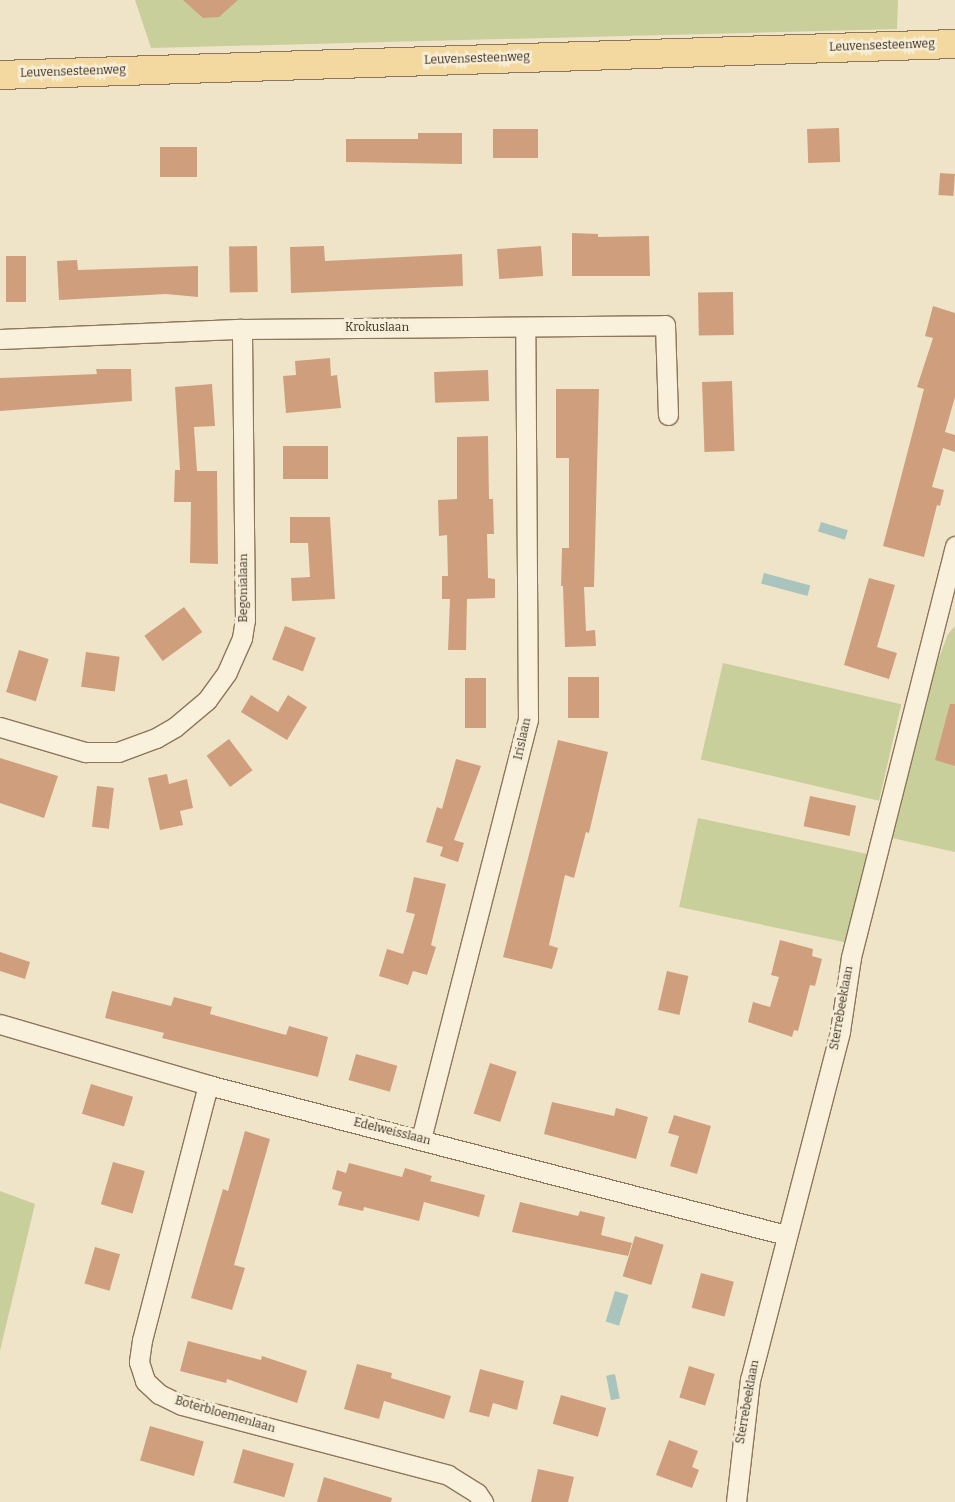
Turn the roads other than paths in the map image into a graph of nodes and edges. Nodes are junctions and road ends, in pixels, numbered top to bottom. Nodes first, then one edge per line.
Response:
1 (955, 44) edge
2 (0, 75) edge
3 (526, 328) junction
4 (242, 329) junction
5 (0, 339) edge
6 (668, 415) dead end
7 (955, 546) edge
8 (949, 592) edge
9 (0, 727) edge
10 (0, 1024) edge
11 (208, 1085) junction
12 (421, 1139) junction
13 (786, 1235) junction
14 (483, 1502) edge
15 (736, 1502) edge

1 - 2 main road, Leuvensesteenweg
3 - 4 street, Krokuslaan
3 - 6 street, Krokuslaan
3 - 12 street, Irislaan
4 - 5 street, Krokuslaan
4 - 9 street, Begonialaan
7 - 8 street, Sterrebeeklaan
8 - 13 street, Sterrebeeklaan
10 - 11 street, Edelweisslaan
11 - 12 street, Edelweisslaan
11 - 14 street, Boterbloemenlaan
12 - 13 street, Edelweisslaan
13 - 15 street, Sterrebeeklaan

